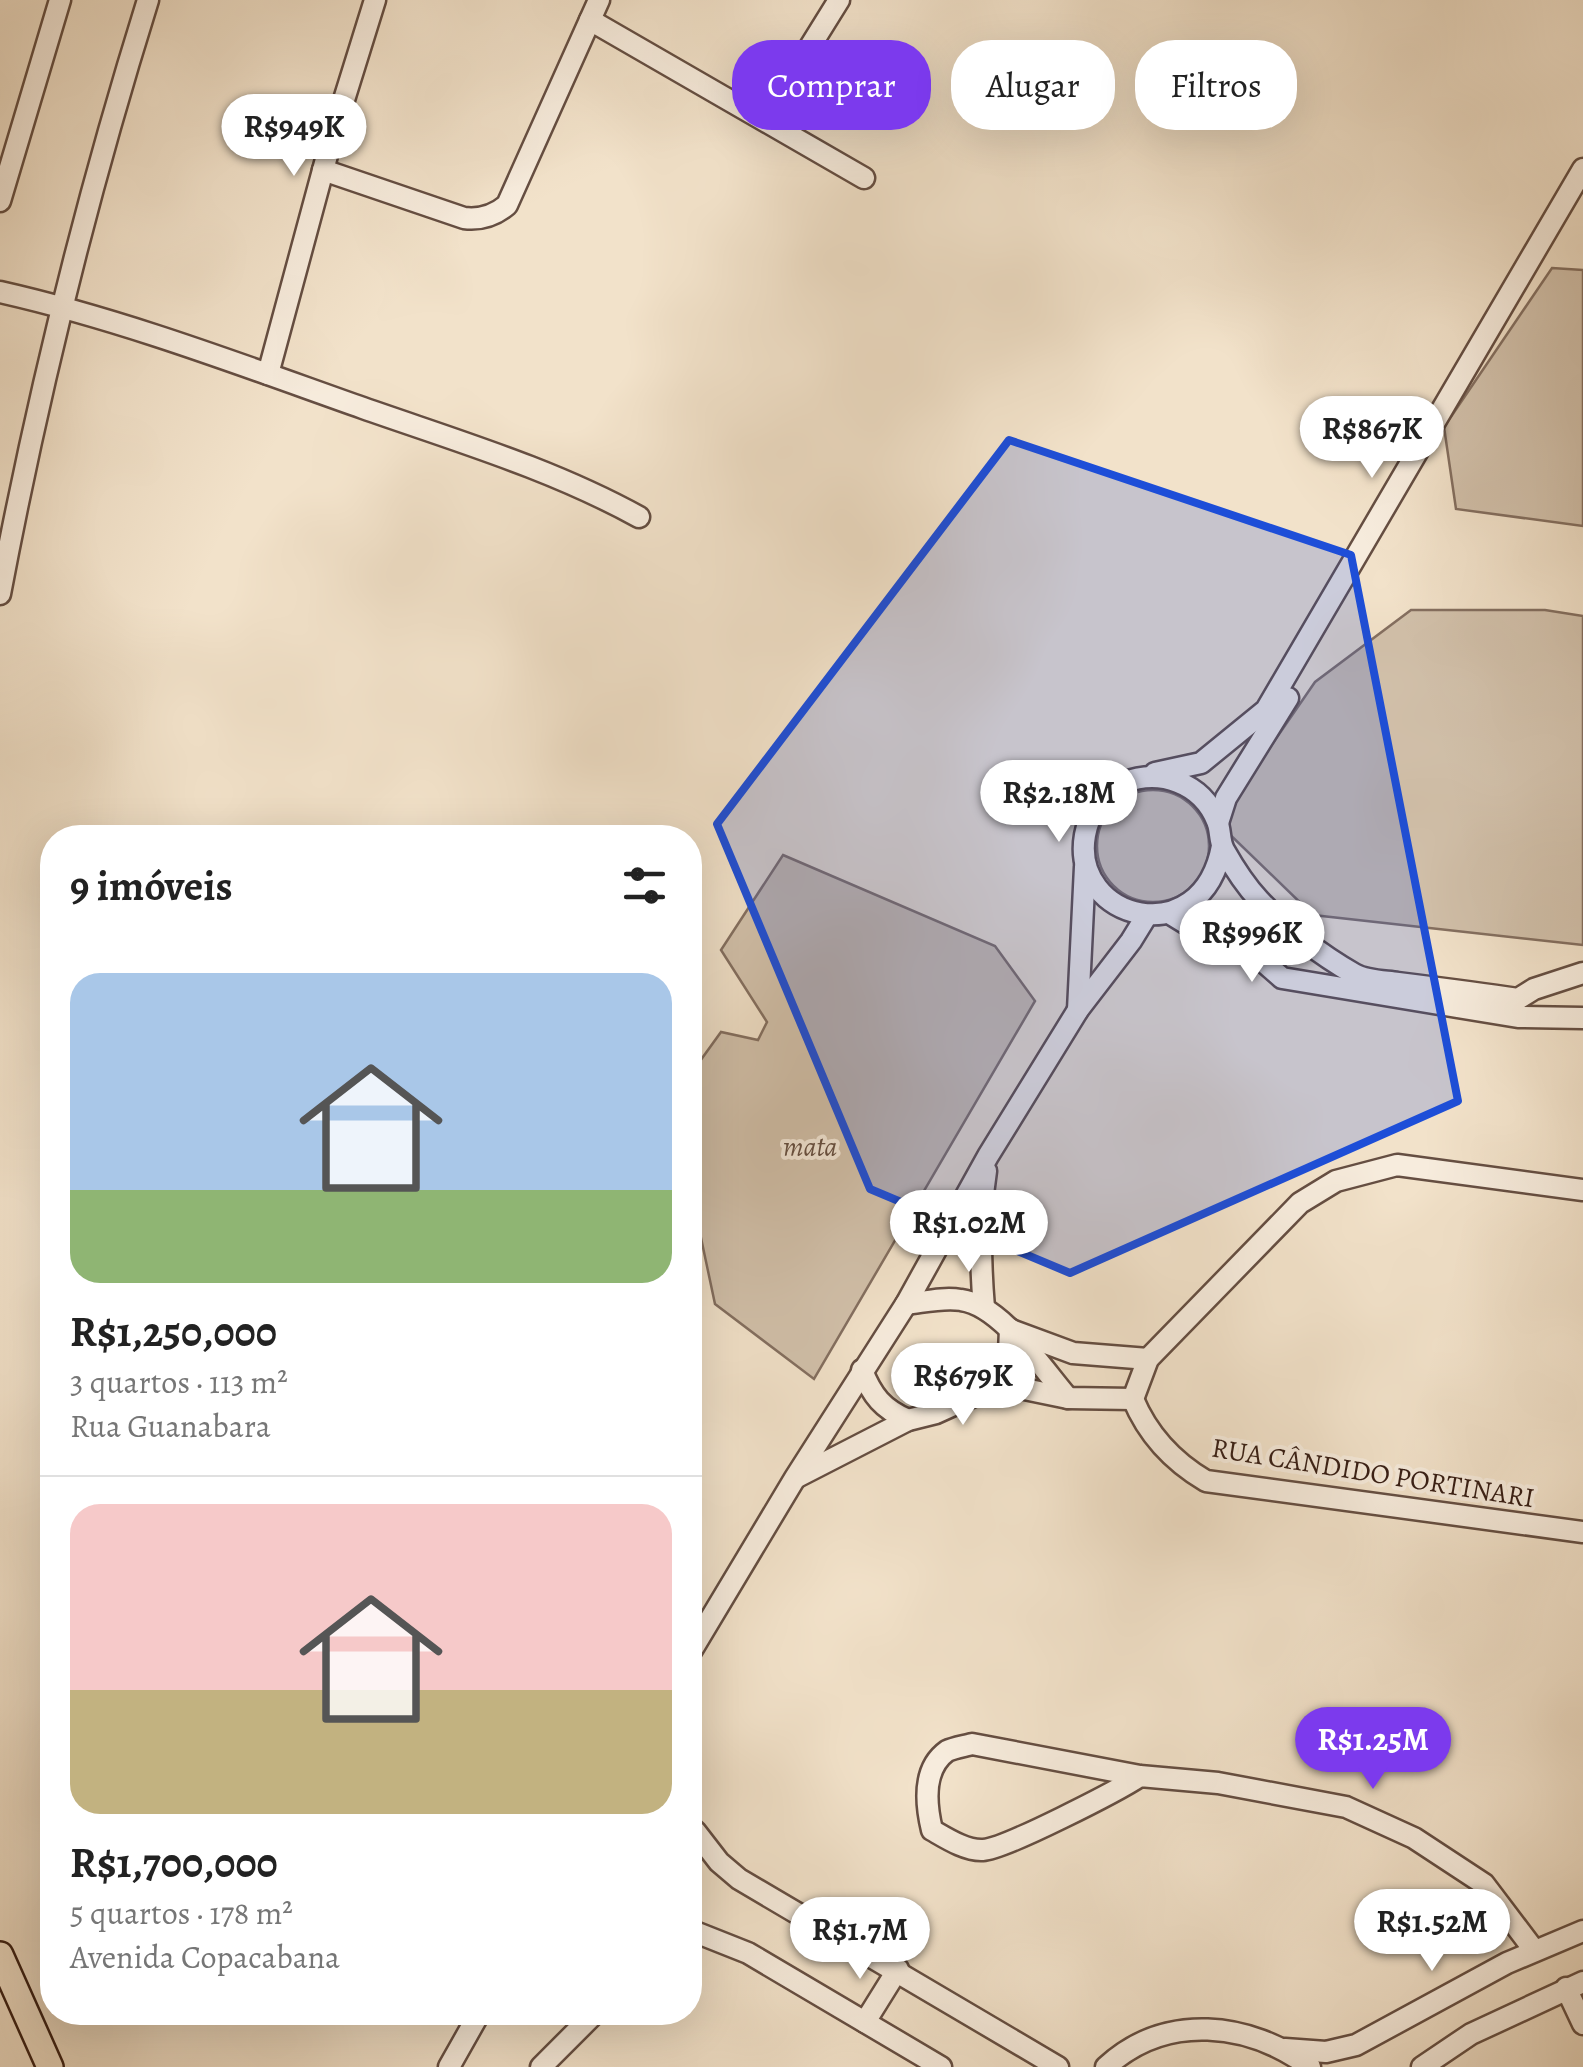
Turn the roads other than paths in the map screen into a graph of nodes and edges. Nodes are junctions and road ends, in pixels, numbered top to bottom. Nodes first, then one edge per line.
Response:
1 (60, 0) edge
2 (148, 0) edge
3 (375, 0) edge
4 (840, 0) edge
5 (595, 10) edge
6 (815, 40) edge
7 (732, 98) edge
8 (783, 130) edge
9 (323, 170) junction
10 (1583, 170) edge
11 (864, 178) dead end
12 (1583, 191) edge
13 (0, 201) edge
14 (0, 292) edge
15 (62, 306) junction
16 (268, 374) junction
17 (639, 517) dead end
18 (0, 594) edge
19 (1142, 776) junction
20 (1218, 822) junction
21 (1222, 846) junction
22 (1085, 862) junction
23 (1158, 914) junction
24 (1583, 973) edge
25 (1518, 1008) junction
26 (1078, 1010) junction
27 (1583, 1018) edge
28 (988, 1156) junction
29 (1583, 1190) edge
30 (906, 1304) junction
31 (984, 1308) junction
32 (1010, 1330) junction
33 (1148, 1360) junction
34 (862, 1370) junction
35 (1000, 1384) junction
36 (1068, 1398) junction
37 (1133, 1399) junction
38 (908, 1420) junction
39 (795, 1478) junction
40 (1583, 1532) edge
41 (702, 1634) edge
42 (1140, 1776) junction
43 (702, 1841) edge
44 (1583, 1931) edge
45 (702, 1935) edge
46 (1534, 1950) junction
47 (0, 1956) edge
48 (898, 1970) junction
49 (1575, 1985) edge
50 (864, 2022) junction
51 (1583, 2024) edge
52 (473, 2025) edge
53 (583, 2025) edge
54 (1286, 2049) junction
55 (918, 2061) edge
56 (1112, 2062) edge
57 (50, 2067) edge
58 (449, 2067) edge
59 (541, 2067) edge
60 (941, 2067) edge
61 (1058, 2067) edge
62 (1087, 2067) edge
63 (1310, 2067) edge
64 (1422, 2067) edge

1 - 13 street
2 - 15 street
3 - 9 street
4 - 6 street
5 - 7 street
5 - 9 street
8 - 11 street
9 - 16 street
10 - 19 street
12 - 20 street
14 - 15 street
15 - 16 street
15 - 18 street
16 - 17 street
19 - 20 street
19 - 22 street
20 - 21 street
21 - 23 street
21 - 25 street
22 - 23 street
22 - 26 street
23 - 25 street
23 - 26 street
24 - 25 street
25 - 27 street
26 - 28 street
28 - 30 street
28 - 31 street
29 - 33 street
30 - 31 street
30 - 34 street
31 - 32 street
32 - 33 street
32 - 35 street
32 - 36 street
33 - 37 street
34 - 38 street
34 - 39 street
35 - 36 street
35 - 38 street
36 - 37 street
37 - 40 street, RUA CÂNDIDO PORTINARI
38 - 39 street
39 - 41 street
42 - 42 street
42 - 46 street
43 - 48 street
44 - 46 street
45 - 50 street
46 - 54 street
47 - 57 main road
48 - 50 street
48 - 61 street
49 - 51 street
49 - 64 street
50 - 55 street
52 - 58 street
53 - 59 street
54 - 56 street
54 - 63 street
55 - 60 street
56 - 62 street

